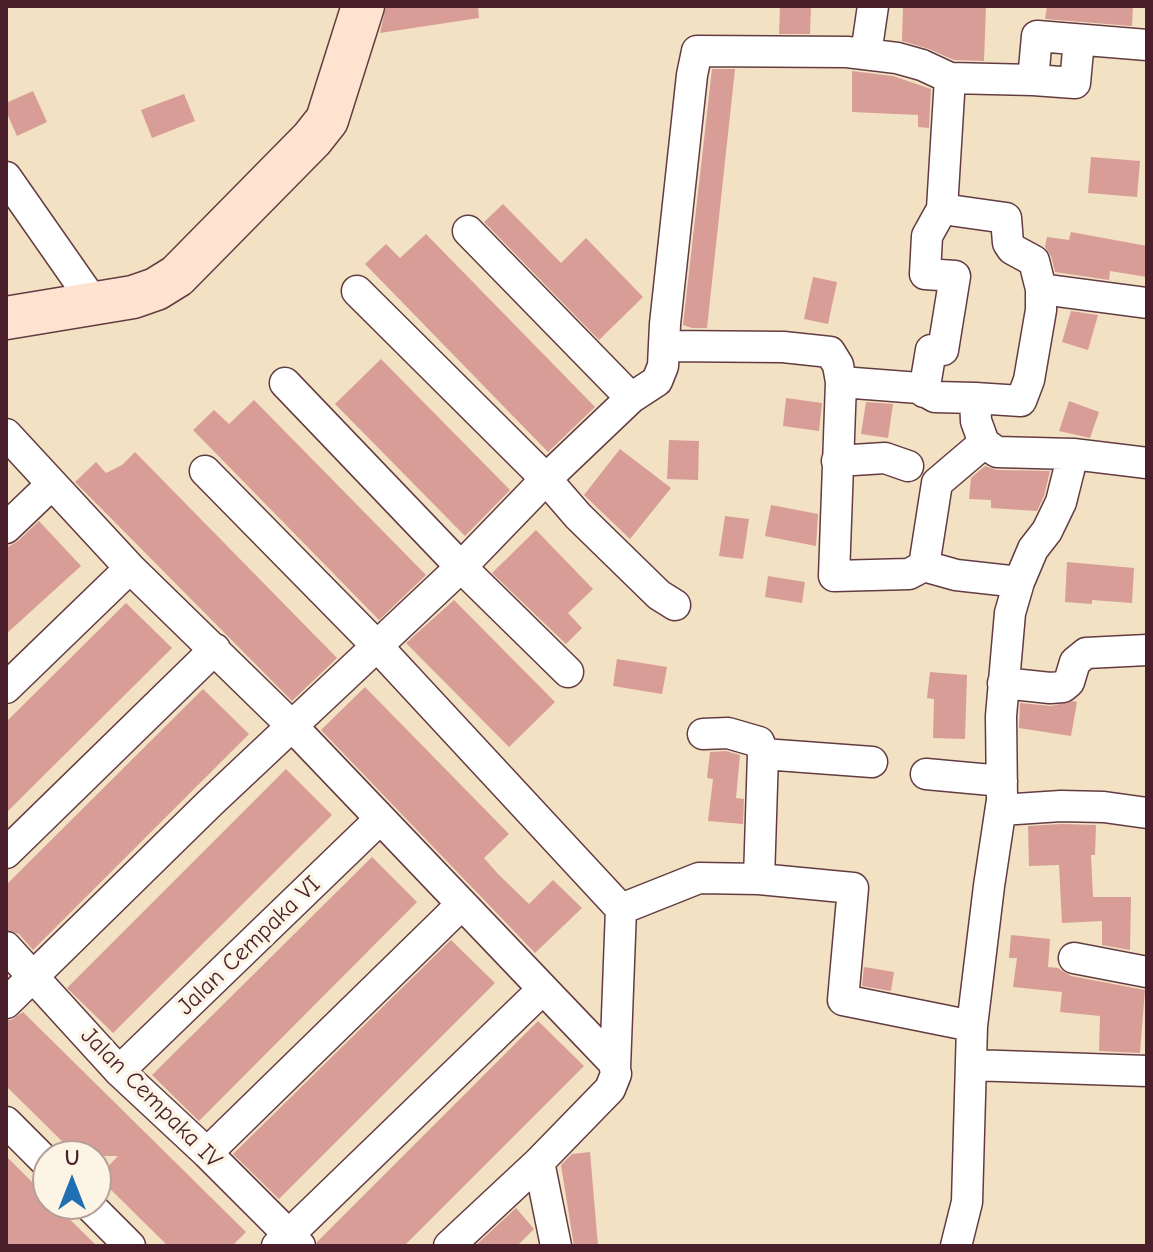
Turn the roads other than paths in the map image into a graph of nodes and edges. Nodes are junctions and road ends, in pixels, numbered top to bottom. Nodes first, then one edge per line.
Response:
1 (363, 6) edge
2 (873, 6) edge
3 (1079, 40) junction
4 (1147, 45) edge
5 (866, 54) junction
6 (950, 78) junction
7 (1033, 80) junction
8 (6, 177) edge
9 (942, 209) junction
10 (468, 231) dead end
11 (1041, 289) junction
12 (357, 291) dead end
13 (94, 303) junction
14 (1147, 303) edge
15 (6, 318) edge
16 (665, 346) junction
17 (841, 382) junction
18 (285, 383) dead end
19 (924, 392) junction
20 (631, 398) junction
21 (975, 398) junction
22 (6, 434) edge
23 (984, 443) junction
24 (1073, 454) junction
25 (837, 461) junction
26 (1147, 463) edge
27 (908, 466) dead end
28 (205, 471) dead end
29 (546, 479) junction
30 (51, 485) junction
31 (6, 528) edge
32 (924, 566) junction
33 (461, 567) junction
34 (130, 568) junction
35 (1019, 582) junction
36 (675, 605) dead end
37 (378, 647) junction
38 (215, 649) junction
39 (1147, 650) edge
40 (568, 672) dead end
41 (1003, 683) junction
42 (6, 688) edge
43 (292, 726) junction
44 (703, 734) dead end
45 (763, 754) junction
46 (872, 762) dead end
47 (926, 774) dead end
48 (1002, 796) junction
49 (1147, 813) edge
50 (379, 820) junction
51 (6, 853) edge
52 (759, 879) junction
53 (462, 904) junction
54 (621, 909) junction
55 (6, 947) edge
56 (1074, 958) dead end
57 (1147, 972) edge
58 (33, 974) junction
59 (543, 989) junction
60 (6, 1003) edge
61 (972, 1026) junction
62 (971, 1065) junction
63 (615, 1068) junction
64 (119, 1071) junction
65 (1147, 1071) edge
66 (6, 1122) edge
67 (32, 1148) edge
68 (207, 1153) junction
69 (539, 1162) junction
70 (104, 1220) edge
71 (289, 1242) edge
72 (130, 1246) edge
73 (449, 1246) edge
74 (556, 1246) edge
75 (956, 1246) edge

1 - 13 street
2 - 5 street
3 - 4 street
3 - 7 street
3 - 7 street
5 - 6 street
5 - 16 street
6 - 7 street
6 - 9 street
8 - 13 street
9 - 11 street
9 - 19 street
10 - 20 street
11 - 14 street
11 - 21 street
12 - 29 street
13 - 15 street
16 - 17 street
16 - 20 street
17 - 19 street
17 - 25 street
18 - 33 street
19 - 21 street
20 - 29 street
21 - 23 street
22 - 30 street
23 - 24 street
23 - 32 street
24 - 26 street
24 - 35 street
25 - 27 street
25 - 32 street
28 - 37 street
29 - 33 street
29 - 36 street
30 - 31 street
30 - 34 street
32 - 35 street
33 - 37 street
33 - 40 street
34 - 38 street
34 - 42 street
35 - 41 street
37 - 43 street
37 - 54 street
38 - 43 street
38 - 51 street
39 - 41 street
41 - 48 street
43 - 50 street
43 - 58 street
44 - 45 street
45 - 46 street
45 - 52 street
47 - 48 street
48 - 49 street
48 - 61 street
50 - 53 street
50 - 64 street, Jalan Cempaka VI
52 - 54 street
52 - 61 street
53 - 59 street
53 - 68 street
54 - 63 street
55 - 58 street, Jalan Cempaka IV
56 - 57 street
58 - 60 street
58 - 64 street, Jalan Cempaka IV
59 - 63 street
59 - 71 street
61 - 62 street
62 - 65 street
62 - 75 street
63 - 69 street
64 - 68 street, Jalan Cempaka IV
66 - 67 street
68 - 71 street, Jalan Cempaka IV
69 - 73 street
69 - 74 street
70 - 72 street

